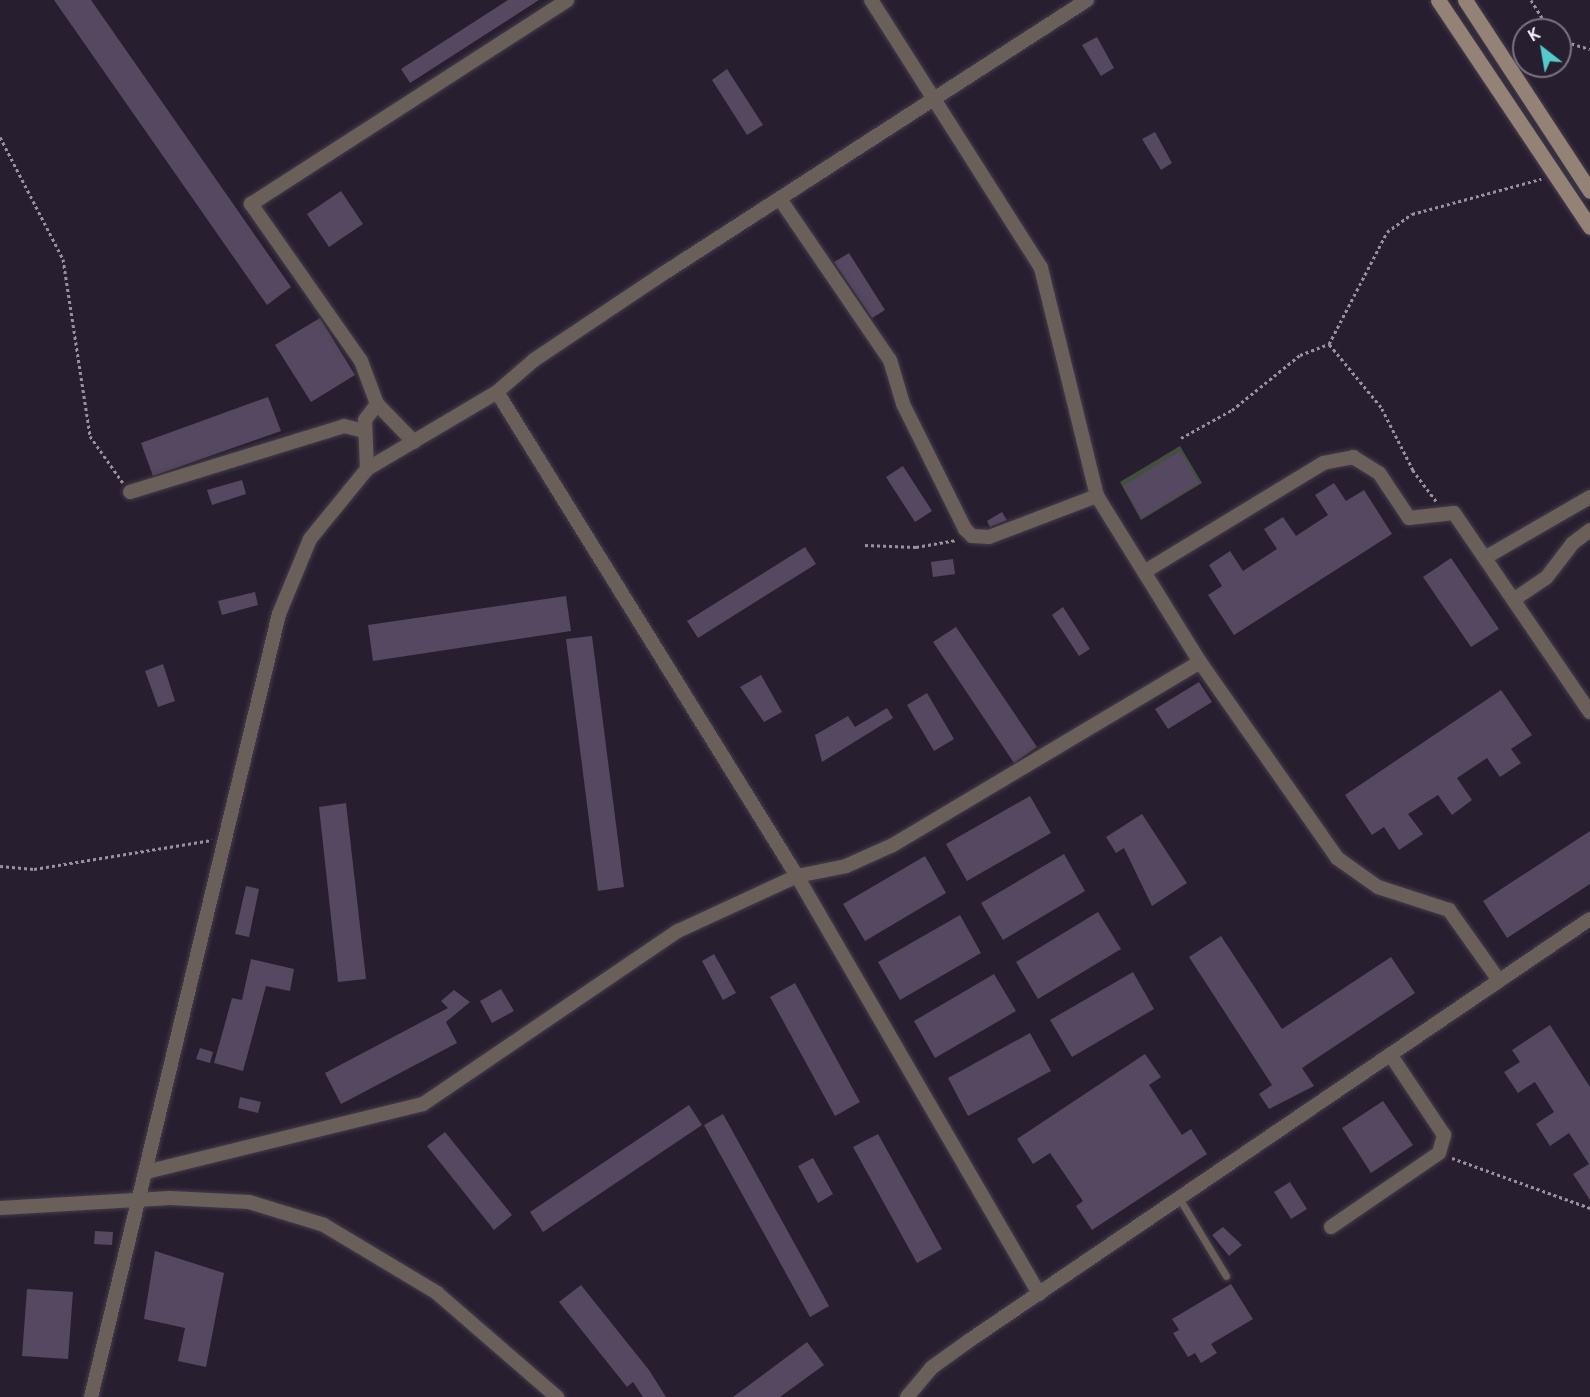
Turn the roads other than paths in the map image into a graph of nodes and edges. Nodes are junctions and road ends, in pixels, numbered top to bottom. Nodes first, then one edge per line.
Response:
1 (567, 0) edge
2 (871, 0) edge
3 (1087, 0) edge
4 (1438, 0) edge
5 (1466, 1) edge
6 (935, 98) junction
7 (1590, 191) edge
8 (780, 199) junction
9 (1590, 228) edge
10 (497, 392) junction
11 (377, 404) junction
12 (364, 431) junction
13 (414, 442) junction
14 (368, 469) junction
15 (130, 492) road end
16 (1097, 496) junction
17 (1590, 497) edge
18 (1590, 530) edge
19 (1488, 556) junction
20 (1144, 572) junction
21 (1516, 598) junction
22 (1200, 662) junction
23 (1590, 712) edge
24 (797, 876) junction
25 (1590, 919) edge
26 (1498, 979) junction
27 (1390, 1054) junction
28 (146, 1172) junction
29 (140, 1196) junction
30 (1179, 1198) junction
31 (0, 1208) edge
32 (1330, 1227) dead end
33 (1226, 1276) dead end
34 (1039, 1294) junction
35 (91, 1397) edge
36 (557, 1397) edge
37 (907, 1397) edge

1 - 11 street
2 - 6 street
3 - 6 street
4 - 9 main road
5 - 7 main road
6 - 8 street
6 - 16 street
8 - 10 street
8 - 16 street
10 - 13 street
10 - 24 street
11 - 12 street
11 - 13 street
12 - 14 street
12 - 15 street
13 - 14 street
14 - 28 street
16 - 20 street
17 - 19 street
18 - 21 street
19 - 20 street
19 - 21 street
20 - 22 street
21 - 23 street
22 - 24 street
22 - 26 street
24 - 28 street
24 - 34 street
25 - 26 street
26 - 27 street
27 - 30 street
27 - 32 street
28 - 29 street
29 - 31 street
29 - 35 street
29 - 36 street
30 - 33 lane
30 - 34 street
34 - 37 street

